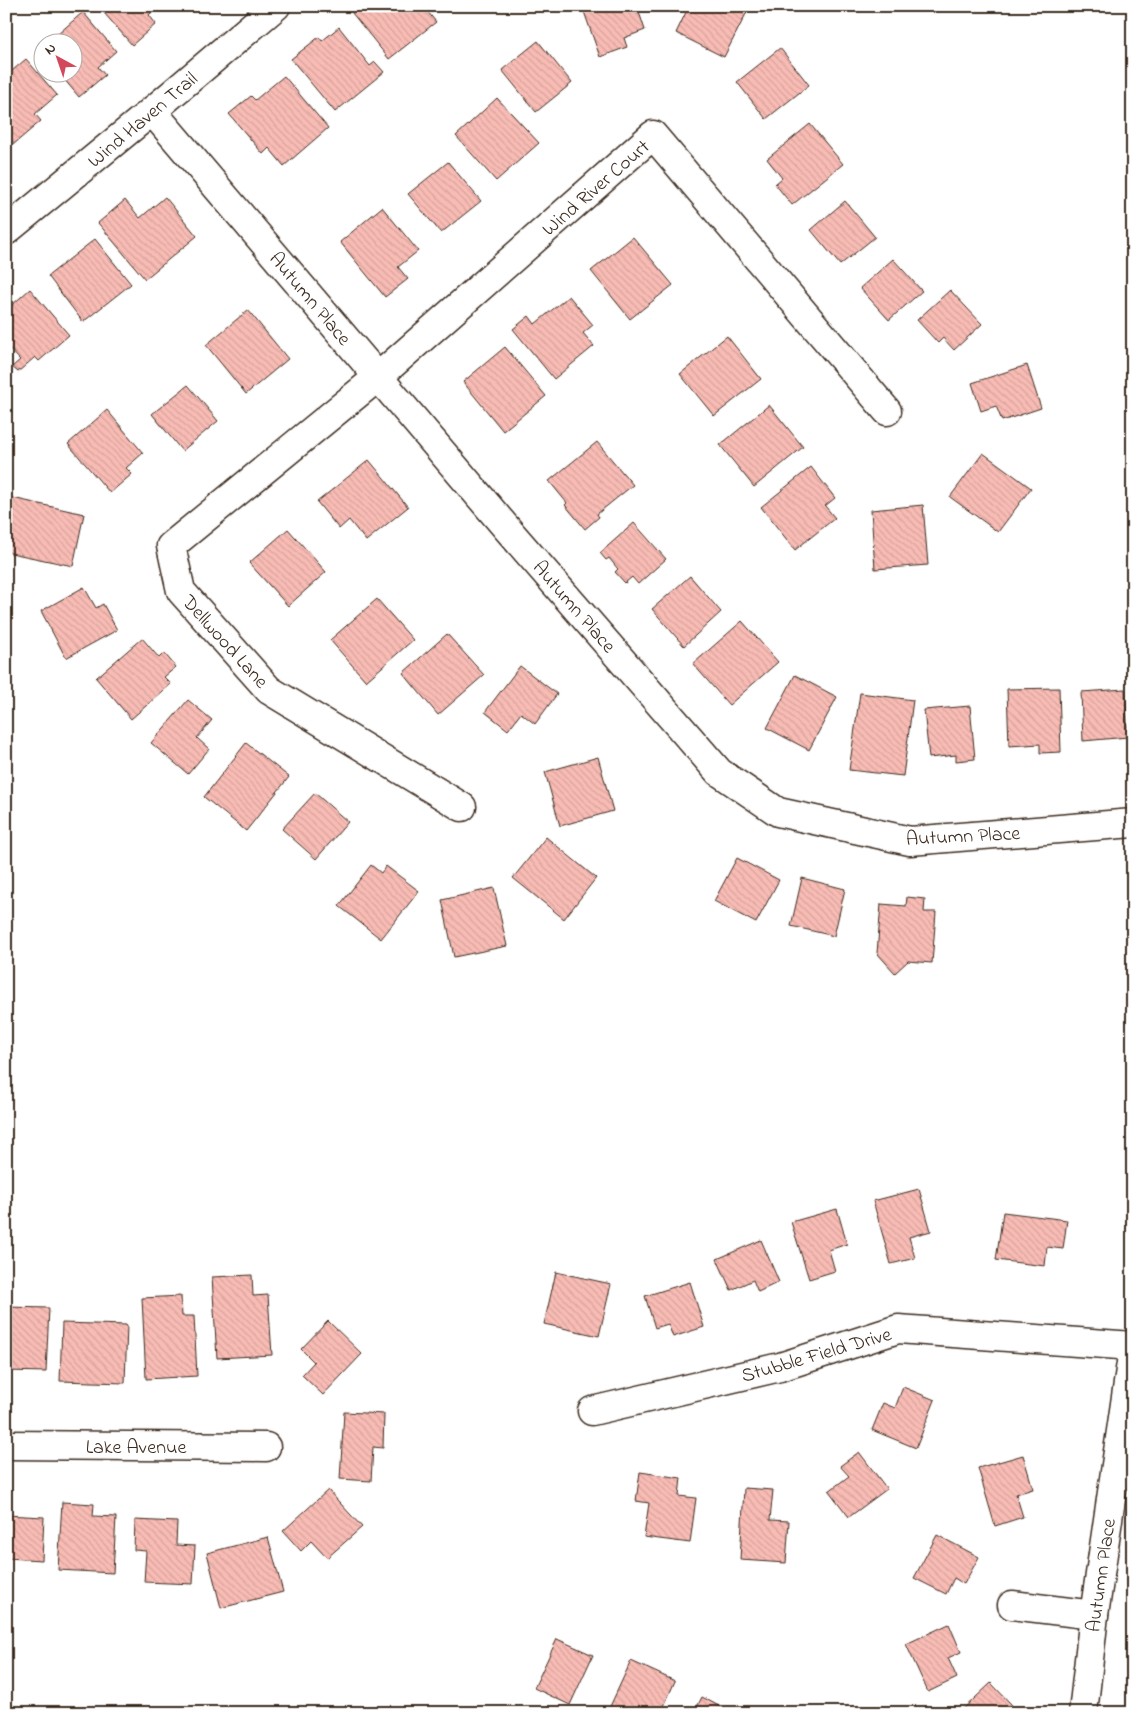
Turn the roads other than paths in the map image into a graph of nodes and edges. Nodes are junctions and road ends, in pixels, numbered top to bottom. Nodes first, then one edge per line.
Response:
1 (276, 6) edge
2 (152, 111) junction
3 (6, 231) edge
4 (378, 377) junction
5 (887, 411) dead end
6 (462, 807) dead end
7 (1133, 824) edge
8 (1133, 1348) edge
9 (592, 1411) dead end
10 (6, 1444) edge
11 (266, 1447) dead end
12 (1012, 1605) dead end
13 (1094, 1615) junction
14 (1083, 1713) edge

1 - 2 street, Wind Haven Trail
2 - 3 street, Wind Haven Trail
2 - 4 street, Autumn Place
4 - 5 street, Wind River Court
4 - 6 street, Dellwood Lane
4 - 7 street, Autumn Place
8 - 9 street, Stubble Field Drive
8 - 13 street, Autumn Place
10 - 11 street, Lake Avenue
12 - 13 street
13 - 14 street, Autumn Place

